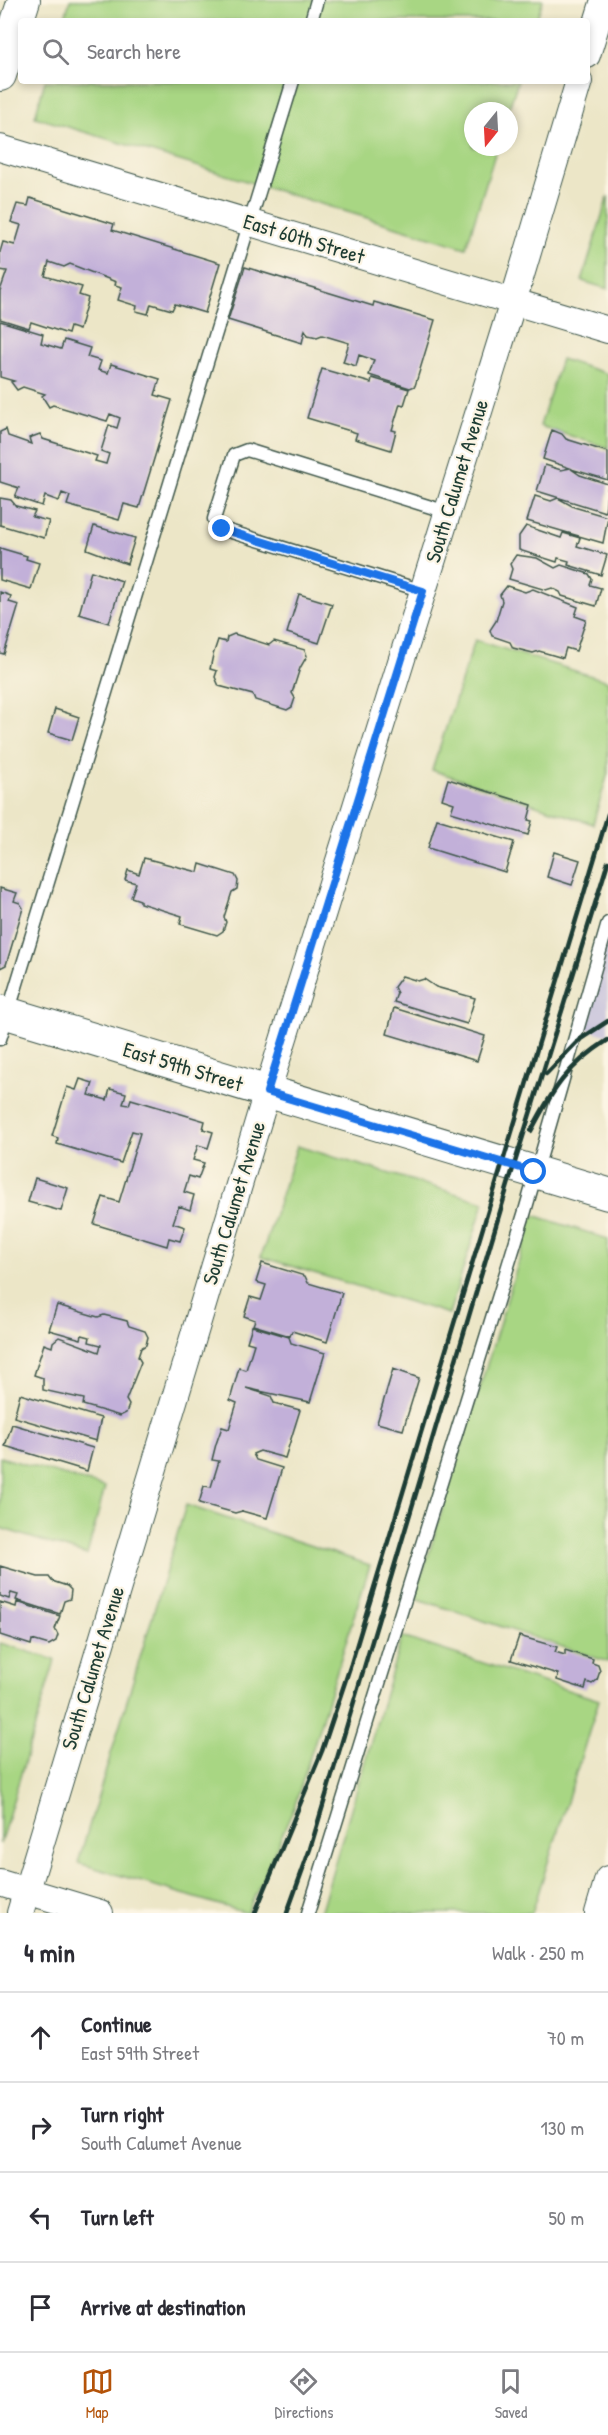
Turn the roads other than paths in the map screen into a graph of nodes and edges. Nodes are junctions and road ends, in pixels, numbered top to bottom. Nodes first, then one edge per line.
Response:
1 (24, 0) edge
2 (317, 0) edge
3 (604, 0) edge
4 (18, 18) edge
5 (312, 18) edge
6 (18, 19) edge
7 (590, 45) edge
8 (0, 75) edge
9 (292, 84) edge
10 (578, 84) edge
11 (0, 148) edge
12 (249, 223) junction
13 (513, 302) junction
14 (608, 330) edge
15 (447, 512) junction
16 (423, 591) junction
17 (608, 922) edge
18 (3, 1021) edge
19 (267, 1092) junction
20 (534, 1172) junction
21 (608, 1194) edge
22 (608, 1879) edge
23 (0, 1883) edge
24 (23, 1902) edge
25 (100, 1913) edge
26 (308, 1913) edge
27 (597, 1913) edge

1 - 4 street
2 - 5 lane
3 - 7 street
6 - 8 street
9 - 12 lane
10 - 13 street, South Calumet Avenue
11 - 12 street, East 60th Street
12 - 13 street, East 60th Street
12 - 18 lane
13 - 14 street, East 60th Street
13 - 15 street, South Calumet Avenue
15 - 16 street, South Calumet Avenue
15 - 16 lane
16 - 19 street, South Calumet Avenue
17 - 20 lane
18 - 19 street, East 59th Street
19 - 20 street, East 59th Street
19 - 24 street, South Calumet Avenue
20 - 21 street, East 59th Street
20 - 26 lane
22 - 27 street
23 - 24 street
24 - 25 street

